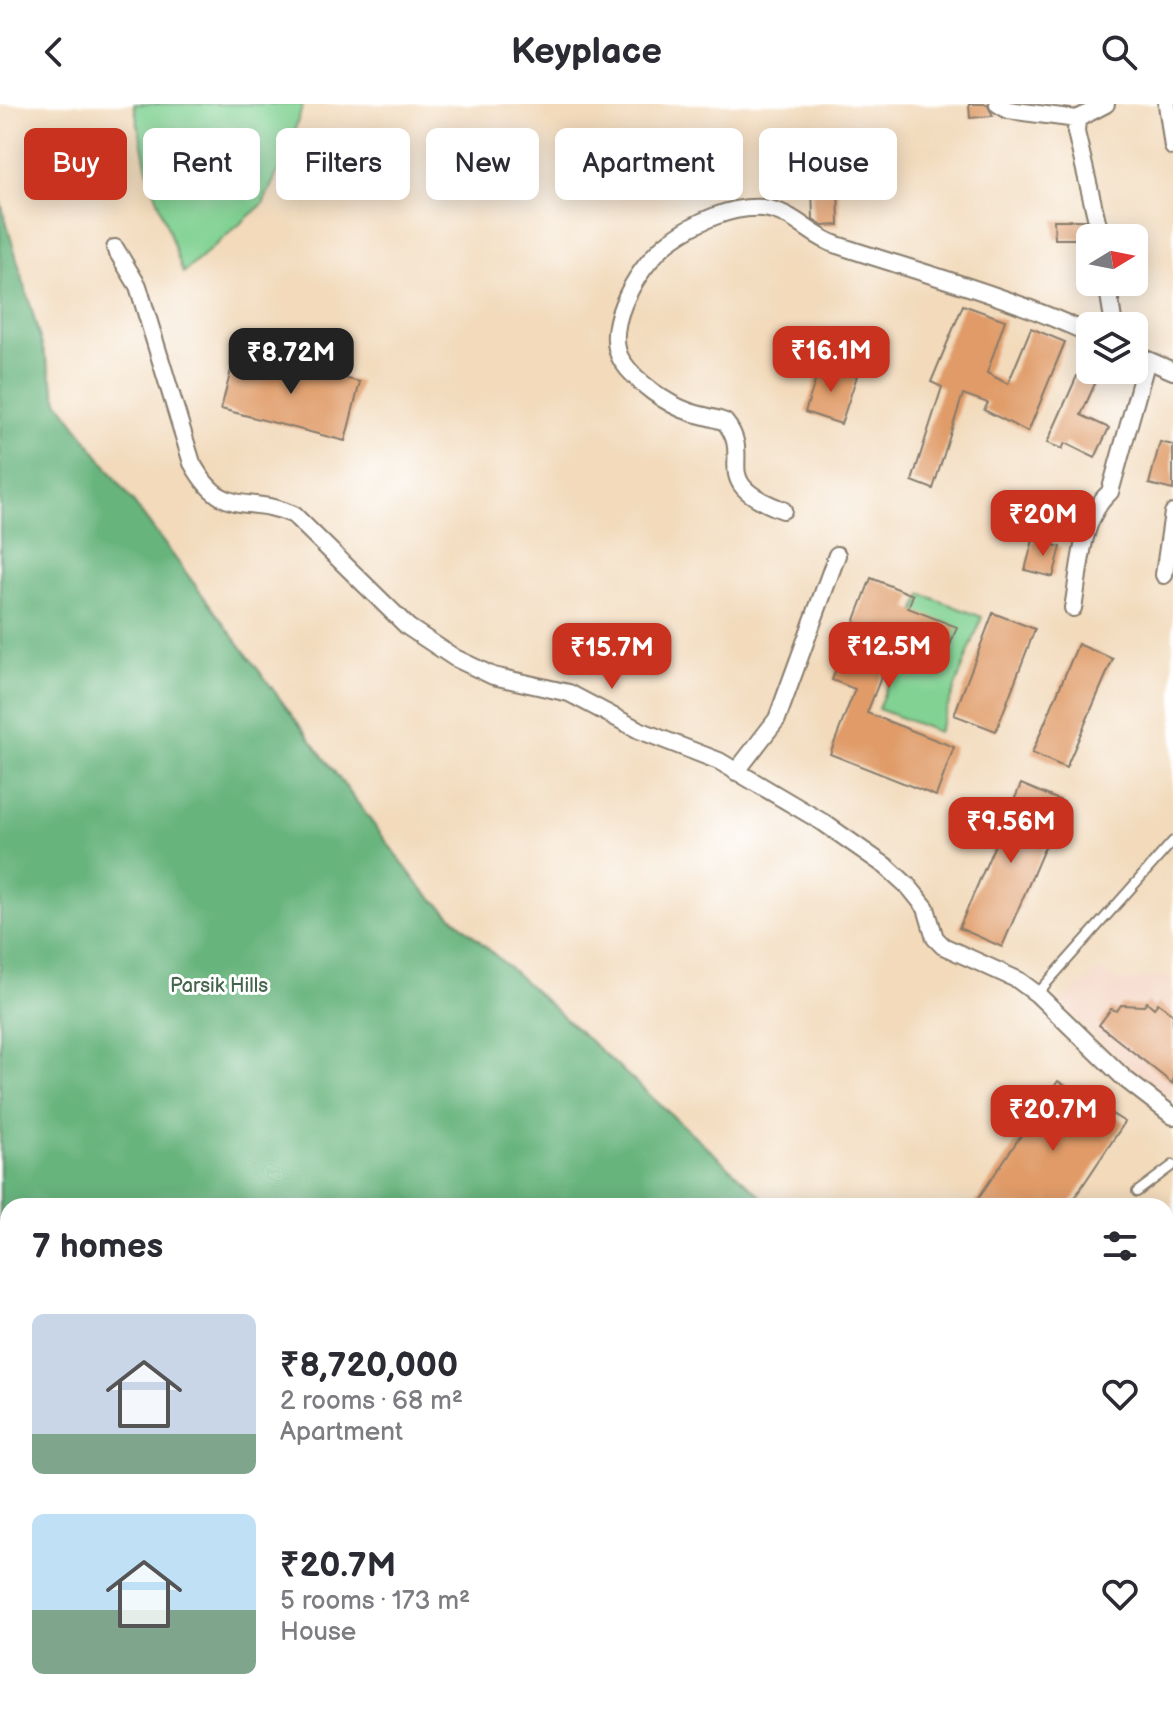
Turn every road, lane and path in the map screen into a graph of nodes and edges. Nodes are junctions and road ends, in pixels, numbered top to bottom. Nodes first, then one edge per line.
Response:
1 (998, 104) edge
2 (1106, 104) edge
3 (1167, 104) edge
4 (1077, 119) junction
5 (1173, 147) edge
6 (1098, 224) edge
7 (115, 248) dead end
8 (1076, 328) edge
9 (1148, 360) edge
10 (1173, 371) edge
11 (1134, 384) edge
12 (783, 510) dead end
13 (1173, 513) edge
14 (837, 555) dead end
15 (1164, 575) dead end
16 (1073, 608) dead end
17 (736, 772) junction
18 (1173, 841) edge
19 (1037, 994) junction
20 (1173, 1116) edge
21 (1172, 1168) edge
22 (1137, 1192) dead end

1 - 4 street
2 - 4 street
3 - 5 street
4 - 6 street
7 - 17 street
8 - 12 street
9 - 10 street
11 - 16 street
13 - 15 street
14 - 17 street
17 - 19 street
18 - 19 lane
19 - 20 street
21 - 22 lane

